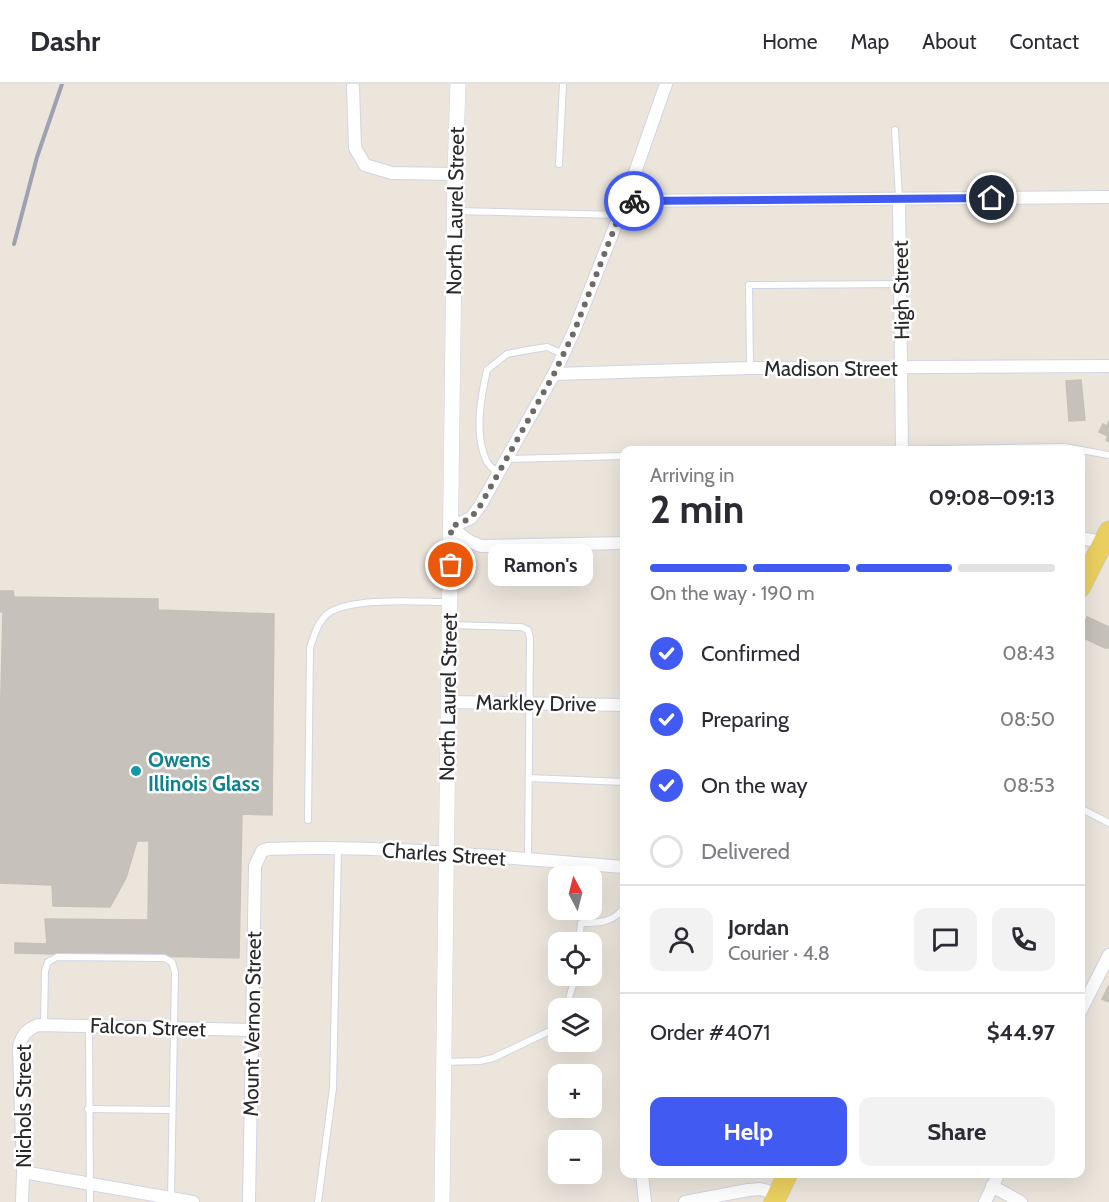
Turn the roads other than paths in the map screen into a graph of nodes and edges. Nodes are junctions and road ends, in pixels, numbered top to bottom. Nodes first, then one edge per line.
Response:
1 (458, 84) edge
2 (563, 84) edge
3 (666, 84) edge
4 (353, 87) dead end
5 (895, 130) dead end
6 (559, 164) dead end
7 (455, 174) junction
8 (1109, 197) edge
9 (899, 199) junction
10 (625, 201) junction
11 (455, 211) junction
12 (620, 215) junction
13 (901, 284) junction
14 (563, 354) junction
15 (1109, 366) edge
16 (902, 368) junction
17 (750, 369) junction
18 (554, 374) junction
19 (902, 446) edge
20 (1085, 451) edge
21 (1109, 455) edge
22 (620, 456) edge
23 (508, 459) junction
24 (499, 474) junction
25 (451, 527) junction
26 (1085, 538) edge
27 (1107, 539) edge
28 (620, 543) edge
29 (1085, 579) edge
30 (450, 602) junction
31 (450, 625) junction
32 (448, 702) junction
33 (530, 703) junction
34 (620, 705) edge
35 (529, 778) junction
36 (620, 782) edge
37 (1085, 811) edge
38 (308, 820) dead end
39 (1109, 823) edge
40 (338, 848) junction
41 (265, 850) joint
42 (445, 853) junction
43 (528, 860) junction
44 (620, 867) edge
45 (620, 913) edge
46 (580, 932) edge
47 (1109, 955) edge
48 (1085, 1002) edge
49 (44, 1025) junction
50 (89, 1026) junction
51 (174, 1028) junction
52 (252, 1030) junction
53 (548, 1032) edge
54 (444, 1062) junction
55 (88, 1109) junction
56 (172, 1110) junction
57 (23, 1172) junction
58 (643, 1178) edge
59 (786, 1178) edge
60 (996, 1178) edge
61 (90, 1184) junction
62 (992, 1186) junction
63 (171, 1198) junction
64 (776, 1198) edge
65 (22, 1202) edge
66 (90, 1202) edge
67 (193, 1202) edge
68 (249, 1202) edge
69 (318, 1202) edge
70 (442, 1202) edge
71 (645, 1202) edge
72 (685, 1202) edge
73 (985, 1202) edge
74 (1021, 1202) edge

1 - 7 street, North Laurel Street
2 - 6 lane
3 - 10 street
4 - 7 street
5 - 9 lane, High Street
7 - 11 street, North Laurel Street
8 - 9 street
9 - 10 street
9 - 13 street, High Street
10 - 12 street
11 - 12 lane
11 - 25 street, North Laurel Street
12 - 14 street
13 - 16 street, High Street
13 - 17 lane
14 - 18 street
14 - 24 lane
15 - 16 street, Madison Street
16 - 17 street, Madison Street
16 - 19 street, High Street
17 - 18 street, Madison Street
18 - 23 street
20 - 21 lane
22 - 23 lane
23 - 24 street
24 - 25 street
25 - 28 street
25 - 30 street, North Laurel Street
26 - 27 street
27 - 29 main road
30 - 31 street, North Laurel Street
30 - 38 lane
31 - 32 street, North Laurel Street
31 - 33 lane
32 - 33 street, Markley Drive
32 - 42 street, North Laurel Street
33 - 34 street, Markley Drive
33 - 35 lane
35 - 36 lane
35 - 43 lane
37 - 39 lane
40 - 41 street, Charles Street
40 - 42 street, Charles Street
40 - 69 lane
41 - 52 street, Mount Vernon Street
42 - 43 street, Charles Street
42 - 54 street, North Laurel Street
43 - 44 street, Charles Street
45 - 46 lane
47 - 48 street
49 - 50 street, Falcon Street
49 - 51 lane
49 - 57 street, Nichols Street
50 - 51 street, Falcon Street
50 - 55 lane
51 - 52 street, Falcon Street
51 - 56 lane
52 - 68 street, Mount Vernon Street
53 - 54 lane
54 - 70 street, North Laurel Street
55 - 56 lane
55 - 61 lane
56 - 63 lane
57 - 61 street
57 - 65 street, Nichols Street
58 - 71 street
59 - 64 main road
60 - 62 street
61 - 63 street
61 - 66 lane
62 - 73 street
62 - 74 street
63 - 67 street
64 - 72 street

